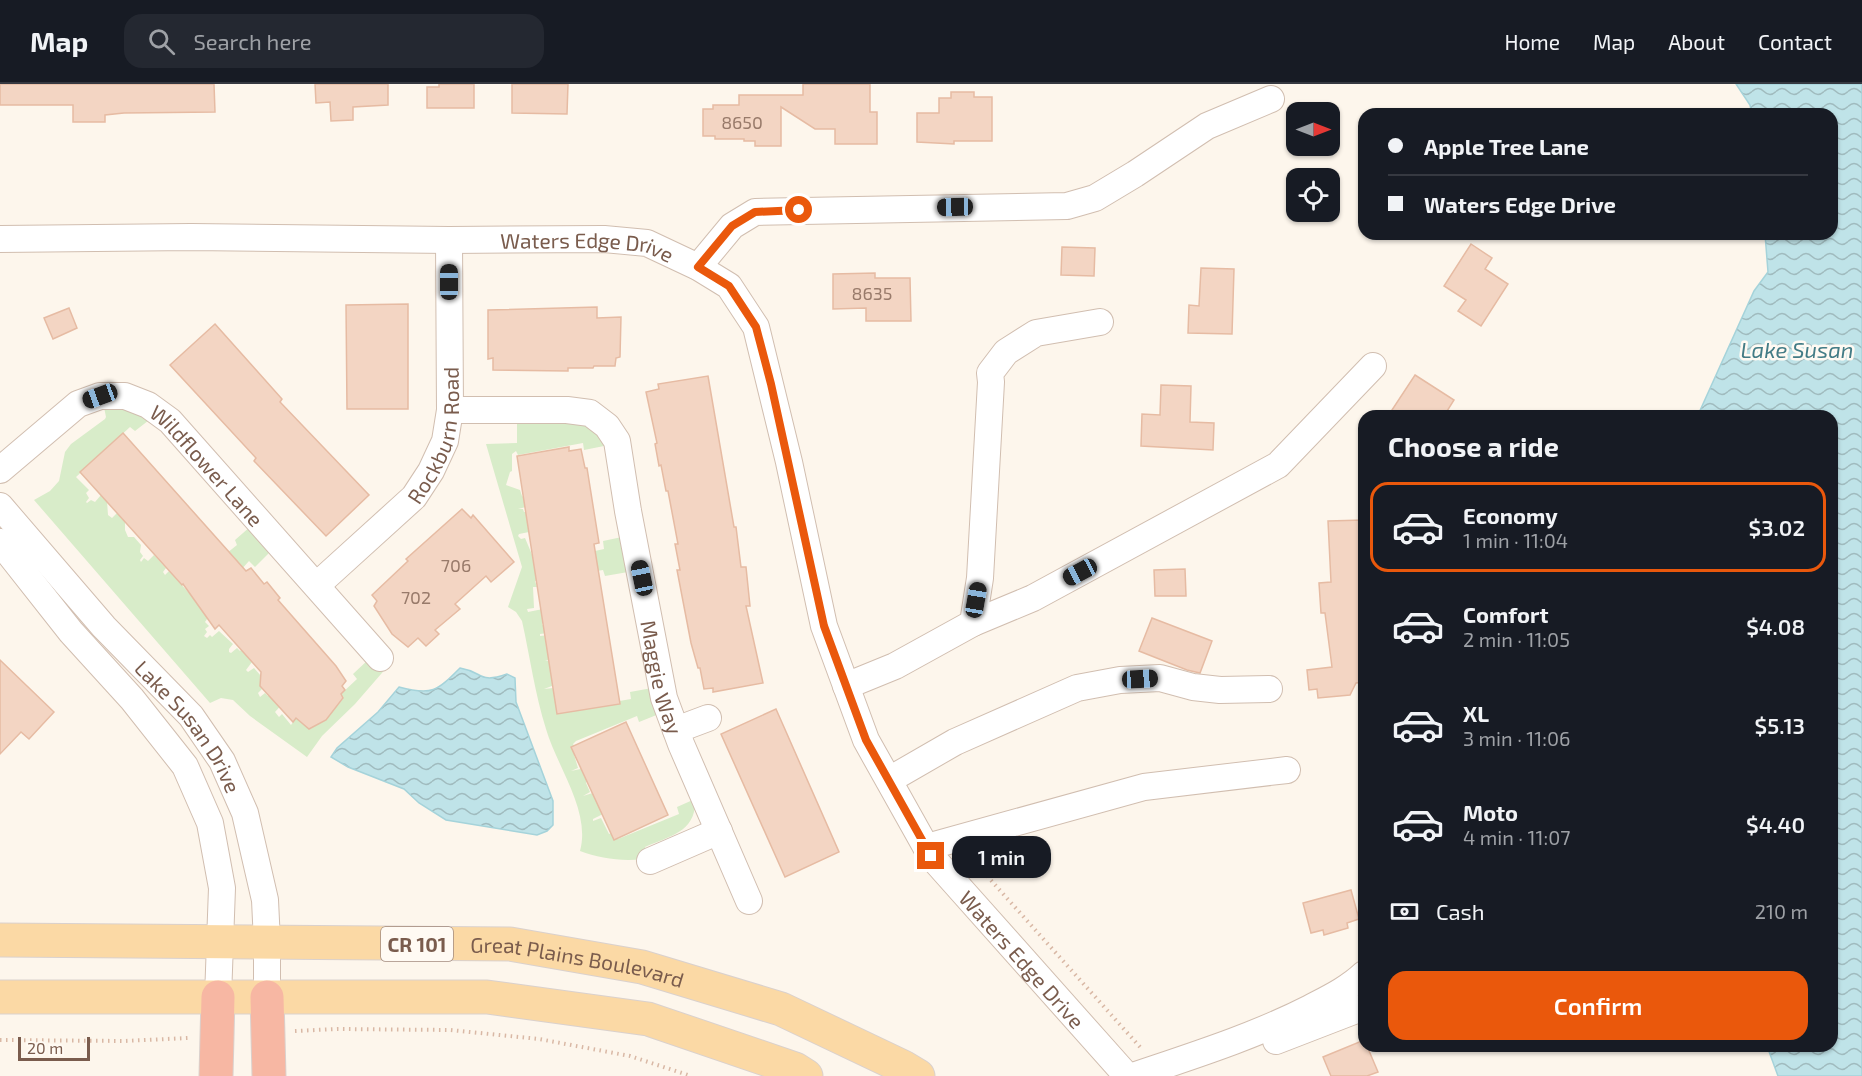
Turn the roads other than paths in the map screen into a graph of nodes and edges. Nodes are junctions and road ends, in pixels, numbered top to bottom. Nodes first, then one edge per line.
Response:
1 (1271, 99) dead end
2 (0, 239) edge
3 (449, 240) junction
4 (698, 267) junction
5 (1100, 322) dead end
6 (1373, 366) dead end
7 (450, 410) junction
8 (0, 470) edge
9 (0, 506) edge
10 (0, 542) edge
11 (317, 585) junction
12 (973, 623) junction
13 (380, 658) dead end
14 (846, 686) junction
15 (1269, 689) dead end
16 (708, 718) dead end
17 (676, 730) junction
18 (1287, 770) dead end
19 (889, 780) junction
20 (719, 831) junction
21 (927, 847) junction
22 (650, 861) dead end
23 (749, 900) dead end
24 (0, 940) edge
25 (267, 942) junction
26 (219, 943) junction
27 (1358, 980) edge
28 (0, 997) edge
29 (218, 997) junction
30 (267, 997) junction
31 (1358, 1009) edge
32 (1166, 1072) edge
33 (216, 1076) edge
34 (269, 1076) edge
35 (806, 1076) edge
36 (918, 1076) edge
37 (1127, 1076) edge
38 (1132, 1076) edge

1 - 4 street
2 - 3 street, Waters Edge Drive
3 - 4 street, Waters Edge Drive
3 - 7 street, Rockburn Road
4 - 14 street, Waters Edge Drive
5 - 12 street
6 - 12 street
7 - 11 street, Rockburn Road
7 - 17 street, Maggie Way
8 - 11 street, Wildflower Lane
9 - 25 street, Lake Susan Drive
10 - 26 street, Lake Susan Drive
11 - 13 street, Wildflower Lane
12 - 14 street
14 - 19 street, Waters Edge Drive
15 - 19 street
16 - 17 street
17 - 20 street, Maggie Way
18 - 21 street
19 - 21 street, Waters Edge Drive
20 - 22 street
20 - 23 street, Maggie Way
21 - 37 street, Waters Edge Drive
24 - 26 main road, Great Plains Boulevard / CR 101
25 - 26 main road, Great Plains Boulevard / CR 101
25 - 30 street, Lake Susan Drive
25 - 36 main road, Great Plains Boulevard / CR 101
26 - 29 street, Lake Susan Drive
27 - 32 street
28 - 29 main road
29 - 30 main road
29 - 33 highway
30 - 34 highway
30 - 35 main road
31 - 32 street
32 - 38 street

